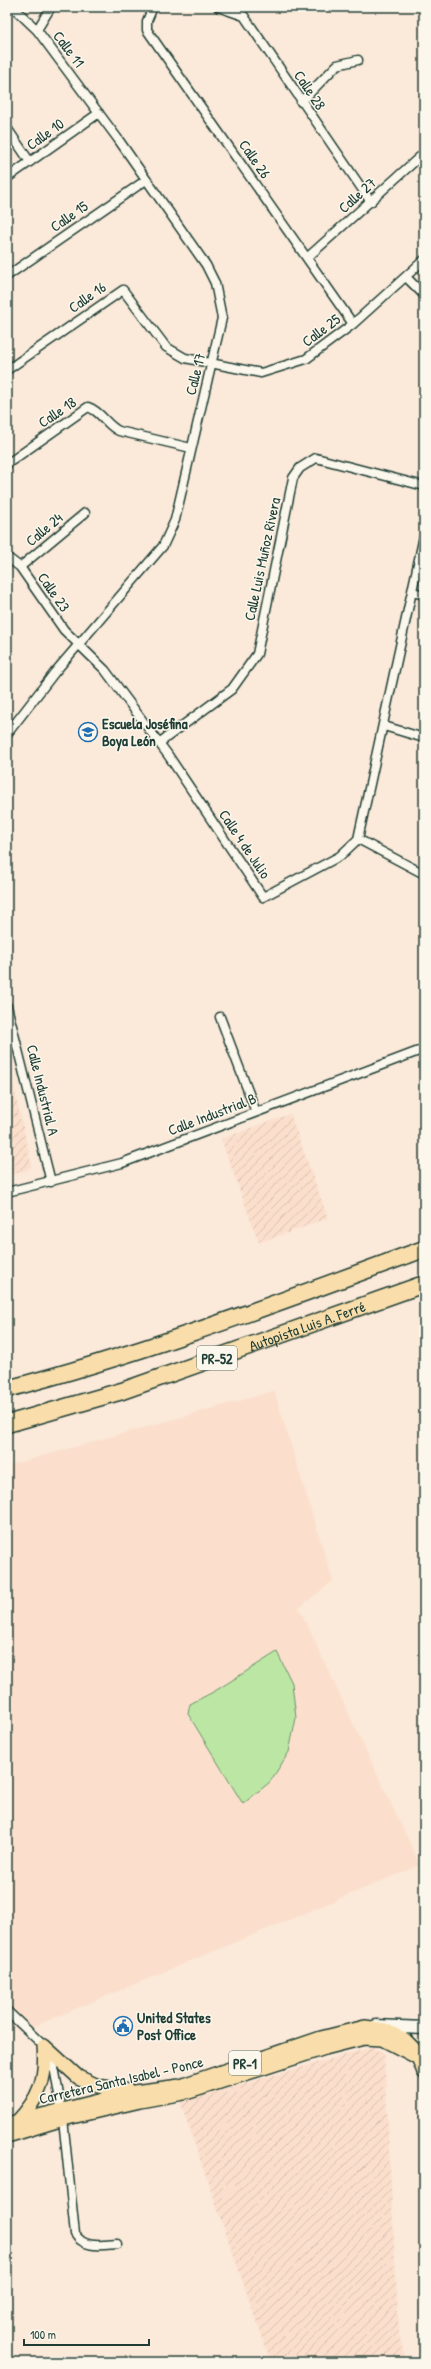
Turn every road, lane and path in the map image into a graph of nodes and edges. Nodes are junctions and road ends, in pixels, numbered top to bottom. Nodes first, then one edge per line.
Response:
1 (13, 7) edge
2 (51, 7) edge
3 (153, 7) edge
4 (218, 7) edge
5 (37, 30) junction
6 (358, 60) dead end
7 (301, 102) junction
8 (99, 113) junction
9 (7, 128) edge
10 (424, 153) edge
11 (30, 162) junction
12 (7, 178) edge
13 (146, 180) junction
14 (371, 202) junction
15 (308, 257) junction
16 (424, 260) edge
17 (7, 276) edge
18 (406, 277) junction
19 (424, 295) edge
20 (353, 324) junction
21 (213, 362) junction
22 (7, 370) edge
23 (191, 448) junction
24 (7, 464) edge
25 (424, 486) edge
26 (85, 513) dead end
27 (424, 536) edge
28 (7, 557) edge
29 (20, 568) junction
30 (413, 592) junction
31 (424, 595) edge
32 (79, 643) junction
33 (384, 726) junction
34 (7, 734) edge
35 (424, 738) edge
36 (159, 743) junction
37 (358, 839) junction
38 (424, 874) edge
39 (7, 1006) edge
40 (220, 1017) dead end
41 (424, 1050) edge
42 (256, 1112) junction
43 (51, 1182) junction
44 (7, 1192) edge
45 (424, 1250) edge
46 (424, 1284) edge
47 (7, 1389) edge
48 (7, 1424) edge
49 (7, 2012) edge
50 (372, 2027) junction
51 (424, 2028) edge
52 (44, 2046) junction
53 (421, 2054) edge
54 (424, 2072) edge
55 (134, 2092) junction
56 (62, 2115) junction
57 (12, 2123) edge
58 (7, 2136) edge
59 (117, 2244) dead end

1 - 5 street, Calle 11
2 - 5 street
3 - 15 street, Calle 26
4 - 7 street, Calle 28
5 - 8 street, Calle 11
6 - 7 street
7 - 14 street, Calle 28
8 - 11 street, Calle 10
8 - 13 street, Calle 17
9 - 11 street
10 - 14 street, Calle 27
11 - 12 street, Calle 10
13 - 17 street, Calle 15
13 - 21 street, Calle 17
14 - 15 street, Calle 27
15 - 20 street, Calle 26
16 - 18 street, Calle 25
18 - 19 street
18 - 20 street, Calle 25
20 - 21 street, Calle 25
21 - 22 street, Calle 16
21 - 23 street, Calle 17
23 - 24 street, Calle 18
23 - 32 street, Calle 17
25 - 36 street, Calle Luis Muñoz Rivera
26 - 29 street, Calle 24
27 - 30 street
28 - 29 street, Calle 23
29 - 32 street, Calle 23
30 - 31 street
30 - 33 street
32 - 34 street, Calle 17
32 - 36 street, Calle 4 de Julio
33 - 35 street
33 - 37 street
36 - 37 street, Calle 4 de Julio
37 - 38 street
39 - 43 street, Calle Industrial A
40 - 42 street
41 - 42 street, Calle Industrial B
42 - 43 street, Calle Industrial B
43 - 44 street, Calle Industrial B
45 - 47 highway, PR-52
46 - 48 highway, Autopista Luis A. Ferré / PR-52
49 - 52 street
50 - 51 main road
50 - 53 main road, Carretera Santa Isabel - Ponce / PR-1
50 - 55 main road, Carretera Santa Isabel - Ponce / PR-1
52 - 55 main road
52 - 56 street
52 - 57 main road
53 - 54 main road, Carretera Santa Isabel - Ponce / PR-1
53 - 56 main road, Carretera Santa Isabel - Ponce / PR-1
55 - 56 main road, Carretera Santa Isabel - Ponce / PR-1
56 - 57 main road, Carretera Santa Isabel - Ponce / PR-1
56 - 58 main road, Carretera Santa Isabel - Ponce / PR-1
56 - 59 street

